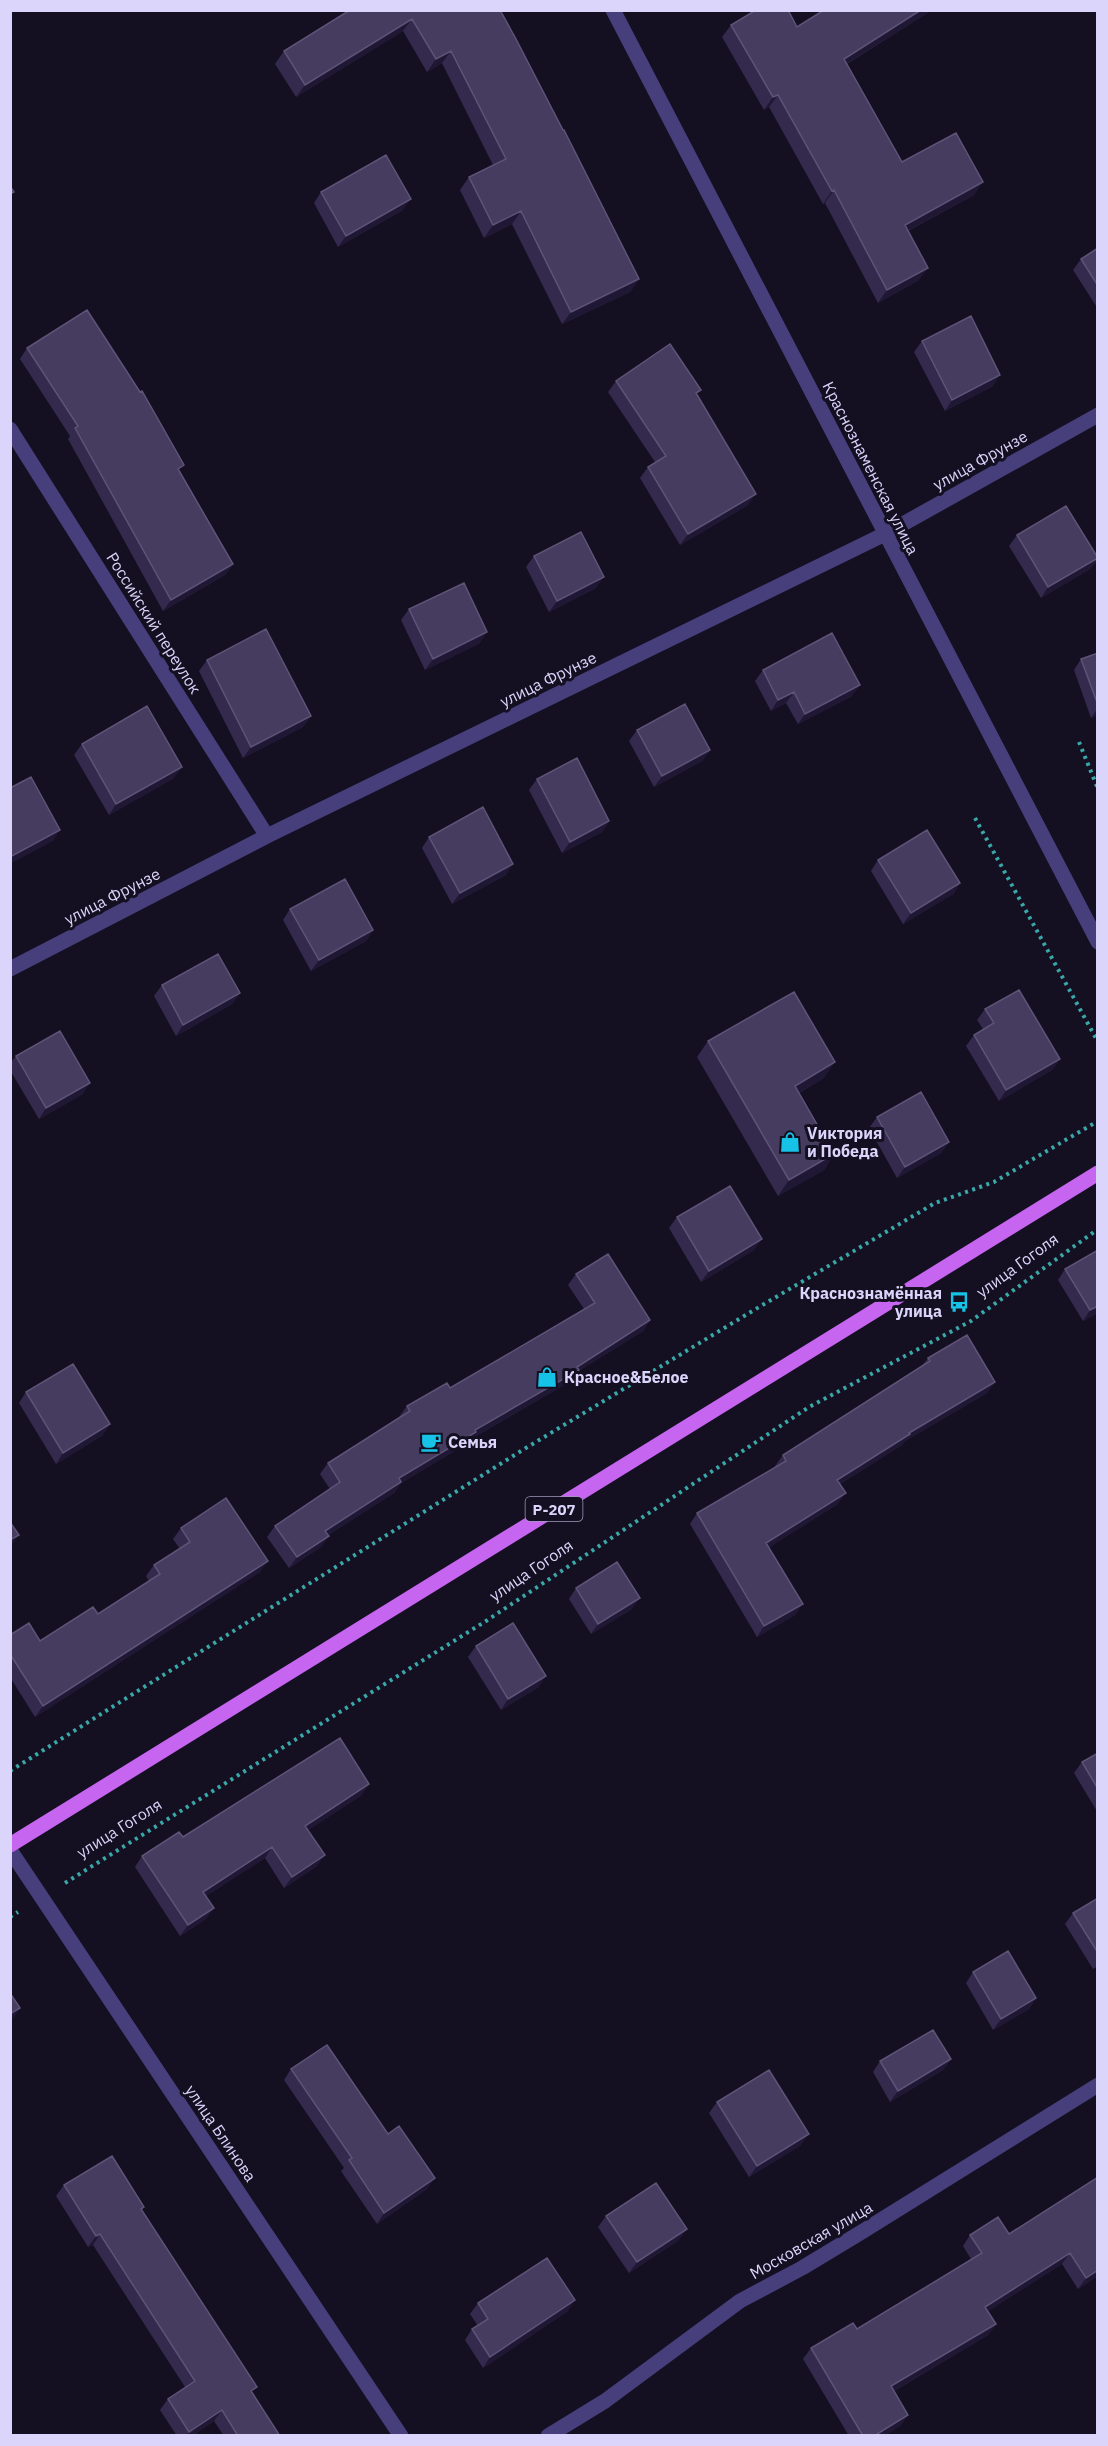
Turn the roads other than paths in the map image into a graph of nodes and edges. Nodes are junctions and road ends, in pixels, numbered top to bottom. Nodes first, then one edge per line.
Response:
1 (613, 10) edge
2 (1098, 415) edge
3 (10, 429) edge
4 (885, 534) junction
5 (267, 836) junction
6 (1098, 942) edge
7 (10, 969) edge
8 (1098, 1173) edge
9 (10, 1845) edge
10 (10, 1850) edge
11 (1098, 2085) edge
12 (401, 2436) edge
13 (548, 2436) edge

1 - 4 street, Краснознаменская улица
2 - 4 street, улица Фрунзе
3 - 5 street, Российский переулок
4 - 5 street, улица Фрунзе
4 - 6 street, Краснознаменская улица
5 - 7 street, улица Фрунзе
8 - 9 main road, улица Гоголя / Р-207
10 - 12 street, улица Блинова
11 - 13 street, Московская улица

